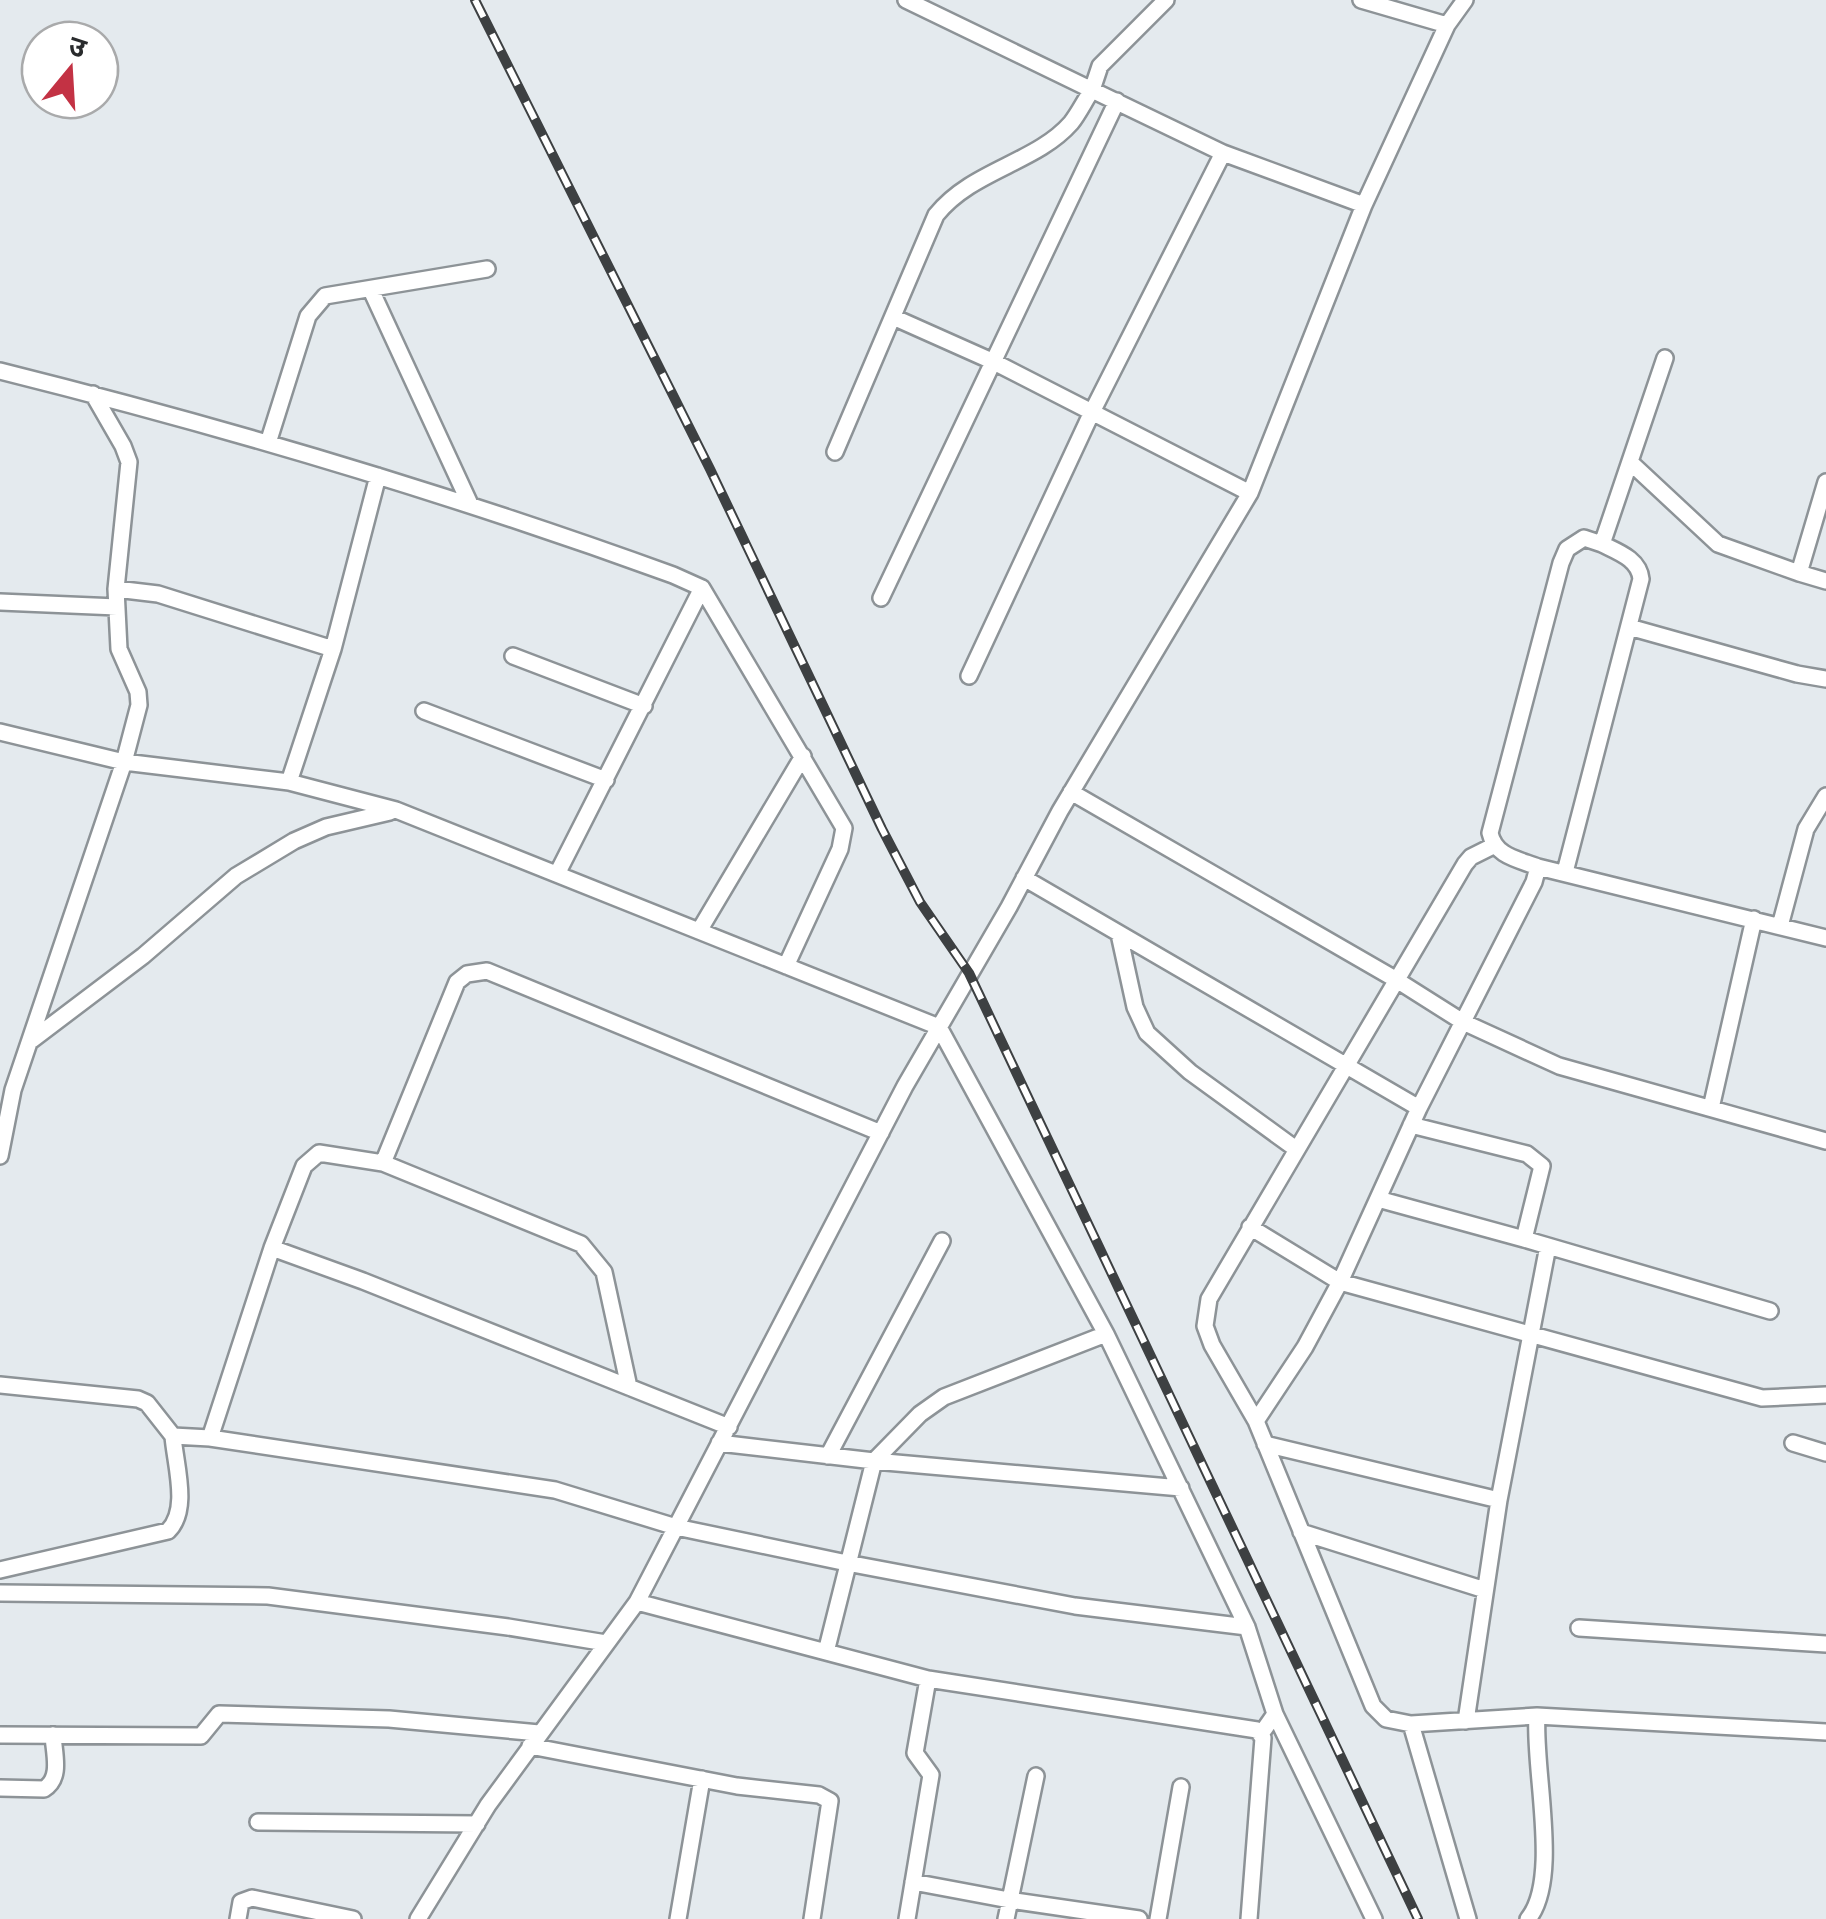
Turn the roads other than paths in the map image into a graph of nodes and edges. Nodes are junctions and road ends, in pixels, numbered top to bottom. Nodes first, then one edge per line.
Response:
1 (906, 0) edge
2 (1166, 0) edge
3 (1361, 0) edge
4 (1465, 0) edge
5 (1448, 25) junction
6 (1092, 90) junction
7 (1117, 101) junction
8 (1223, 152) junction
9 (1364, 204) junction
10 (487, 270) dead end
11 (371, 290) junction
12 (893, 316) junction
13 (1665, 358) dead end
14 (994, 362) junction
15 (0, 371) edge
16 (93, 394) junction
17 (1092, 412) junction
18 (268, 443) junction
19 (835, 452) dead end
20 (1630, 462) junction
21 (378, 476) junction
22 (1826, 482) edge
23 (1250, 493) junction
24 (469, 502) junction
25 (1602, 544) junction
26 (1799, 573) junction
27 (1826, 580) edge
28 (702, 588) junction
29 (116, 589) junction
30 (882, 598) dead end
31 (0, 602) edge
32 (117, 606) junction
33 (1629, 626) junction
34 (332, 649) junction
35 (514, 656) dead end
36 (969, 676) dead end
37 (1826, 679) edge
38 (644, 706) junction
39 (424, 711) dead end
40 (0, 732) edge
41 (803, 756) junction
42 (124, 762) junction
43 (606, 780) junction
44 (289, 782) junction
45 (1072, 792) junction
46 (1826, 796) edge
47 (396, 810) junction
48 (1493, 846) junction
49 (1538, 867) junction
50 (1565, 872) junction
51 (557, 874) junction
52 (1024, 878) junction
53 (1754, 920) junction
54 (1780, 926) junction
55 (699, 931) junction
56 (1119, 934) junction
57 (1826, 938) edge
58 (786, 966) junction
59 (1395, 978) junction
60 (1463, 1022) junction
61 (938, 1027) junction
62 (32, 1040) junction
63 (1344, 1067) junction
64 (1419, 1108) junction
65 (1711, 1108) junction
66 (1411, 1125) junction
67 (881, 1133) junction
68 (1826, 1141) edge
69 (1296, 1149) junction
70 (0, 1156) edge
71 (383, 1163) junction
72 (1378, 1199) junction
73 (1250, 1228) junction
74 (1524, 1238) junction
75 (942, 1241) dead end
76 (1548, 1246) junction
77 (272, 1248) junction
78 (1340, 1282) junction
79 (1770, 1310) dead end
80 (1106, 1334) junction
81 (1531, 1335) junction
82 (0, 1385) edge
83 (629, 1387) junction
84 (1826, 1395) edge
85 (1256, 1421) junction
86 (728, 1427) junction
87 (173, 1436) junction
88 (210, 1438) junction
89 (719, 1443) junction
90 (1793, 1443) dead end
91 (1265, 1444) junction
92 (1826, 1452) edge
93 (828, 1456) junction
94 (874, 1462) junction
95 (1181, 1488) junction
96 (1500, 1500) junction
97 (676, 1528) junction
98 (1302, 1532) junction
99 (846, 1563) junction
100 (0, 1570) edge
101 (1485, 1590) junction
102 (0, 1593) edge
103 (638, 1602) junction
104 (1246, 1627) junction
105 (1579, 1628) dead end
106 (606, 1643) junction
107 (1826, 1644) edge
108 (826, 1652) junction
109 (928, 1679) junction
110 (1275, 1714) junction
111 (1537, 1716) junction
112 (1466, 1721) junction
113 (1411, 1724) junction
114 (1826, 1732) edge
115 (1260, 1734) junction
116 (0, 1735) edge
117 (53, 1735) junction
118 (535, 1740) junction
119 (1036, 1776) dead end
120 (702, 1779) junction
121 (1181, 1787) dead end
122 (0, 1788) edge
123 (258, 1822) dead end
124 (477, 1824) junction
125 (913, 1882) junction
126 (1010, 1900) junction
127 (238, 1919) edge
128 (353, 1919) edge
129 (418, 1919) edge
130 (678, 1919) edge
131 (812, 1919) edge
132 (907, 1919) edge
133 (1006, 1919) edge
134 (1139, 1919) edge
135 (1158, 1919) edge
136 (1249, 1919) edge
137 (1374, 1919) edge
138 (1468, 1919) edge
139 (1528, 1919) edge

1 - 6 street
2 - 6 street
3 - 5 street
4 - 5 street
5 - 9 street
6 - 7 street
6 - 12 street
7 - 8 street
7 - 14 street
8 - 9 street
8 - 17 street
9 - 23 street
10 - 11 street
11 - 18 street
11 - 24 street
12 - 14 street
12 - 19 street
13 - 20 street
14 - 17 street
14 - 30 street
15 - 16 street
16 - 18 street
16 - 29 street
17 - 23 street
17 - 36 street
18 - 21 street
20 - 25 street
20 - 26 street
21 - 24 street
21 - 34 street
22 - 26 street
23 - 45 street
24 - 28 street
25 - 33 street
25 - 48 street
26 - 27 street
28 - 38 street
28 - 41 street
29 - 32 street
29 - 34 street
31 - 32 street
32 - 42 street
33 - 37 street
33 - 50 street
34 - 44 street
35 - 38 street
38 - 43 street
39 - 43 street
40 - 42 street
41 - 55 street
41 - 58 street
42 - 44 street
42 - 62 street
43 - 51 street
44 - 47 street
45 - 52 street
45 - 59 street
46 - 54 street
47 - 51 street
47 - 62 street
48 - 49 street
48 - 59 street
49 - 50 street
49 - 60 street
50 - 53 street
51 - 55 street
52 - 56 street
52 - 61 street
53 - 54 street
53 - 65 street
54 - 57 street
55 - 58 street
56 - 63 street
56 - 69 street
58 - 61 street
59 - 60 street
59 - 63 street
60 - 64 street
60 - 65 street
61 - 67 street
61 - 80 street
62 - 70 street
63 - 64 street
63 - 69 street
64 - 66 street
65 - 68 street
66 - 72 street
66 - 74 street
67 - 71 street
67 - 86 street
69 - 73 street
71 - 77 street
71 - 83 street
72 - 74 street
72 - 78 street
73 - 78 street
73 - 85 street
74 - 76 street
75 - 93 street
76 - 79 street
76 - 81 street
77 - 83 street
77 - 88 street
78 - 81 street
78 - 85 street
80 - 94 street
80 - 95 street
81 - 84 street
81 - 96 street
82 - 87 street
83 - 86 street
85 - 91 street
86 - 89 street
87 - 88 street
87 - 100 street
88 - 97 street
89 - 93 street
89 - 97 street
90 - 92 street
91 - 96 street
91 - 98 street
93 - 94 street
94 - 95 street
94 - 99 street
95 - 104 street
96 - 101 street
97 - 99 street
97 - 103 street
98 - 101 street
98 - 113 street
99 - 104 street
99 - 108 street
101 - 112 street
102 - 106 street
103 - 106 street
103 - 108 street
104 - 110 street
105 - 107 street
106 - 118 street
108 - 109 street
109 - 115 street
109 - 125 street
110 - 115 street
110 - 137 street
111 - 112 street
111 - 114 street
111 - 139 street
112 - 113 street
113 - 138 street
115 - 136 street
116 - 117 street
117 - 118 street
117 - 122 street
118 - 120 street
118 - 124 street
119 - 126 street
120 - 130 street
120 - 131 street
121 - 135 street
123 - 124 street
124 - 129 street
125 - 126 street
125 - 132 street
126 - 133 street
126 - 134 street
127 - 128 street

